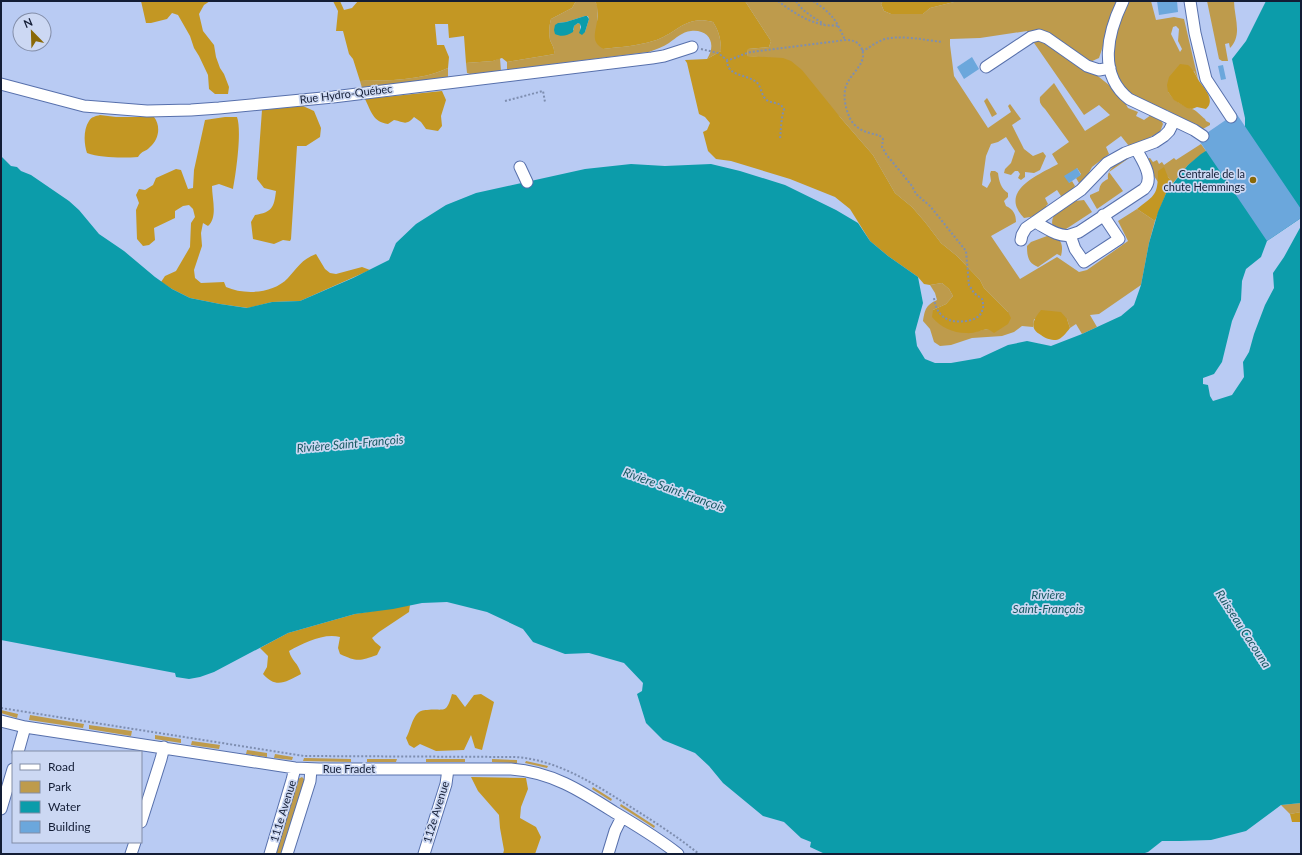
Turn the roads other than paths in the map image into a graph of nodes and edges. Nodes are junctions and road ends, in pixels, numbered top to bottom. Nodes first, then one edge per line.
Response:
1 (1122, 1) edge
2 (1190, 1) edge
3 (692, 47) road end
4 (986, 66) dead end
5 (1110, 68) junction
6 (1, 84) edge
7 (1231, 117) dead end
8 (1174, 121) junction
9 (1202, 136) dead end
10 (1136, 149) junction
11 (520, 167) dead end
12 (527, 182) dead end
13 (1103, 215) junction
14 (1035, 222) junction
15 (1070, 235) junction
16 (1021, 240) dead end
17 (1, 721) edge
18 (26, 727) junction
19 (164, 747) junction
20 (18, 751) edge
21 (295, 768) junction
22 (312, 768) junction
23 (448, 769) junction
24 (12, 772) edge
25 (1, 809) edge
26 (622, 817) junction
27 (142, 819) edge
28 (135, 843) edge
29 (131, 854) edge
30 (270, 854) edge
31 (287, 854) edge
32 (424, 854) edge
33 (608, 854) edge
34 (678, 854) edge

1 - 5 street
2 - 7 street
3 - 6 street, Rue Hydro-Québec
4 - 5 street
5 - 8 street
8 - 9 street
8 - 10 street
10 - 13 street
10 - 14 street
11 - 12 street
13 - 15 street
13 - 15 street
14 - 15 street
14 - 16 street
17 - 18 street, Rue Fradet
18 - 19 street, Rue Fradet
18 - 20 street
19 - 21 street, Rue Fradet
19 - 27 street
21 - 22 street, Rue Fradet
21 - 30 street, 111e Avenue
22 - 23 street, Rue Fradet
22 - 31 street, 111e Avenue
23 - 26 street, Rue Fradet
23 - 32 street, 112e Avenue
24 - 25 street
26 - 33 street
26 - 34 street, Rue Fradet
28 - 29 street

